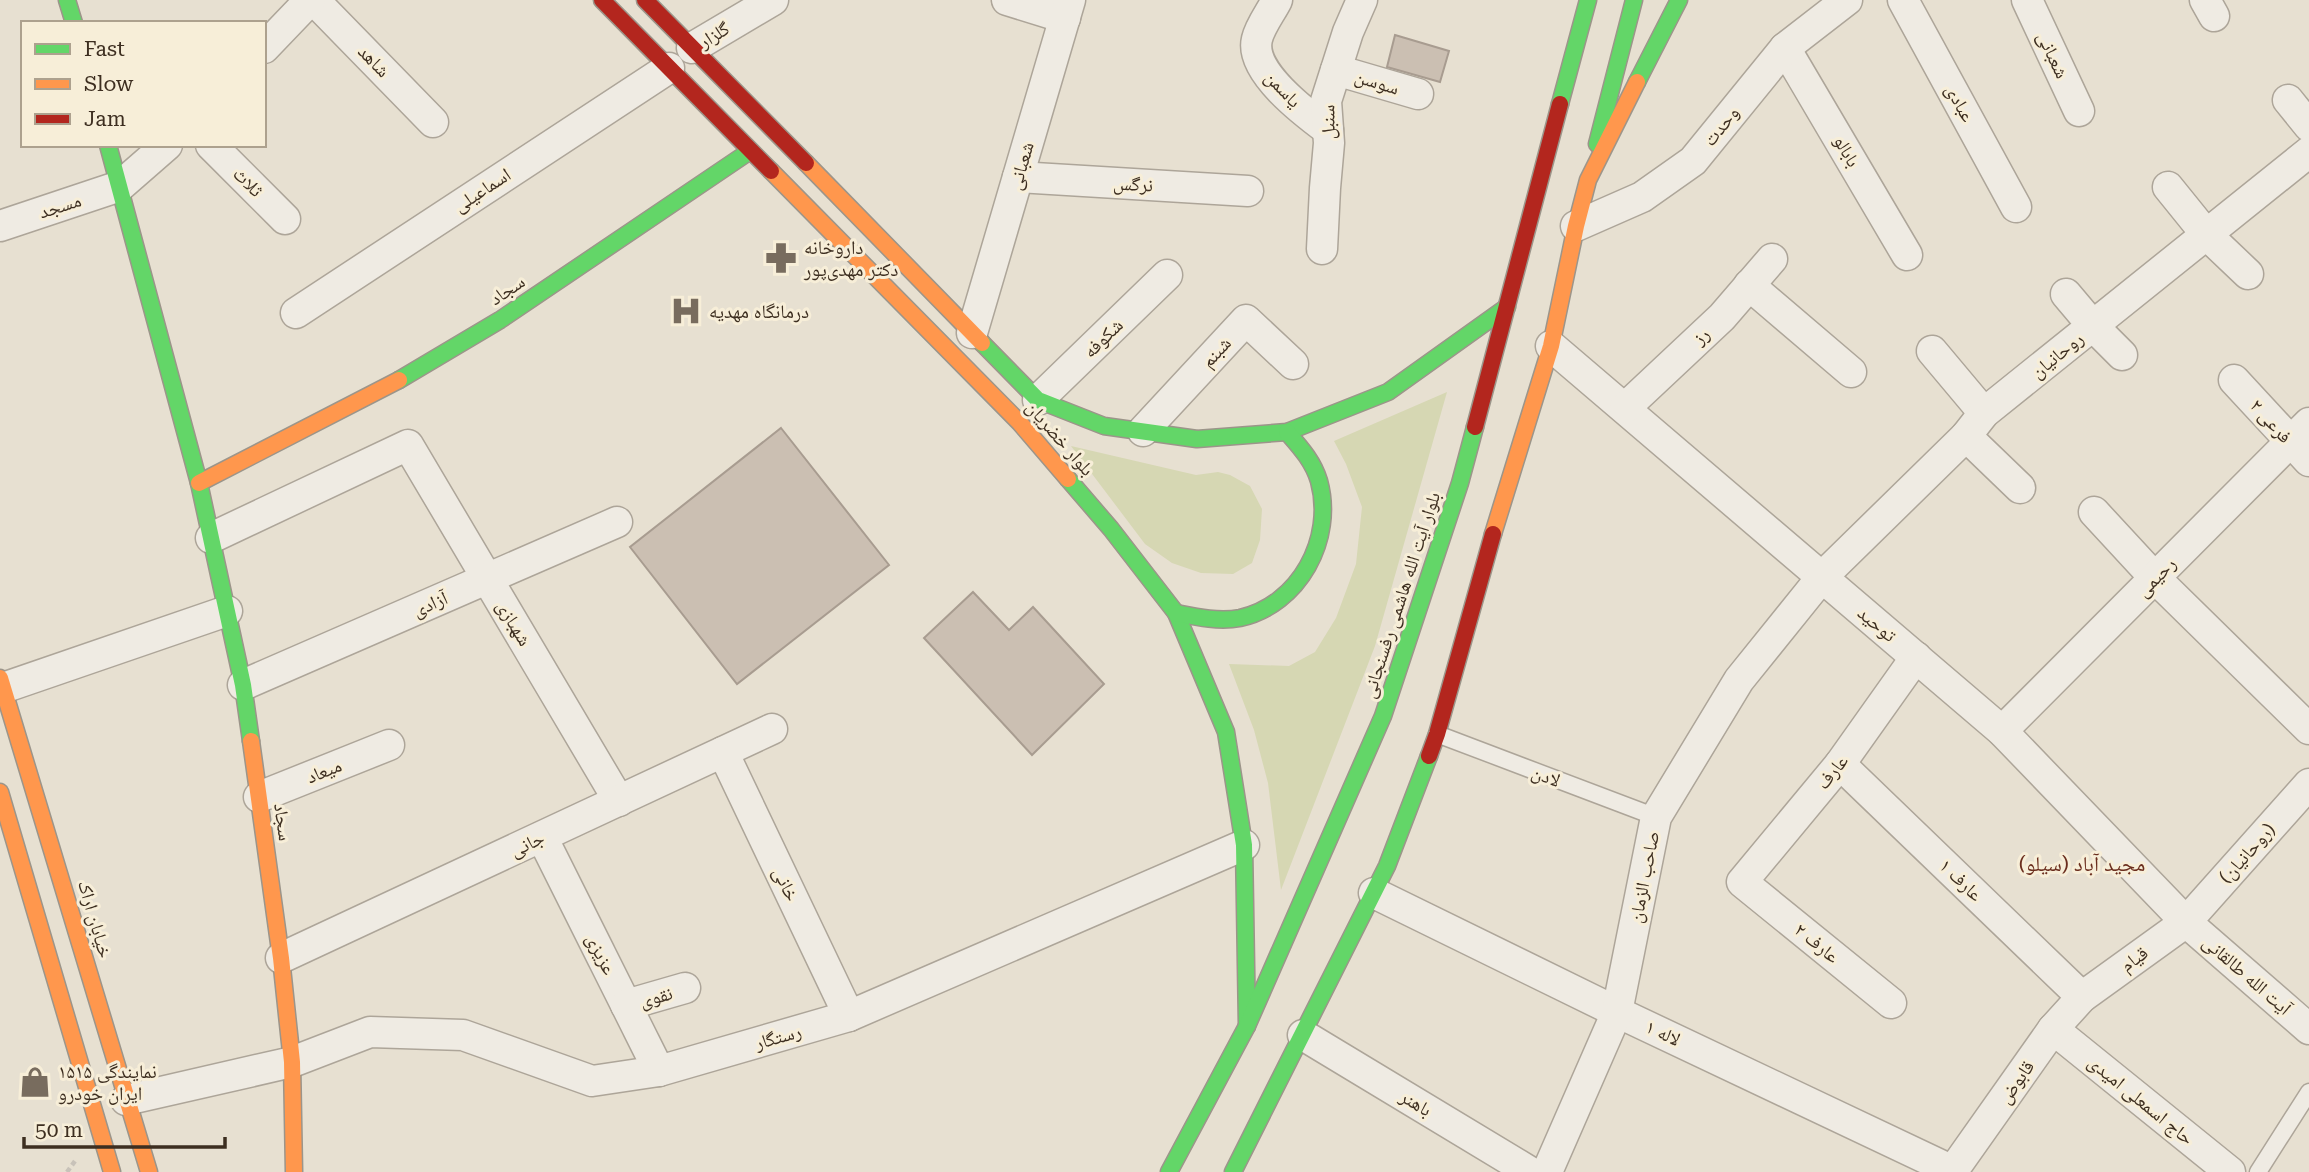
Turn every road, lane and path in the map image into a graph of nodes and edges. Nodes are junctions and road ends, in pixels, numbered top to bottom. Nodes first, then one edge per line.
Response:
1 (67, 0) edge
2 (312, 0) edge
3 (602, 0) edge
4 (645, 0) edge
5 (773, 0) edge
6 (1007, 0) edge
7 (1278, 0) edge
8 (1362, 0) edge
9 (1588, 0) edge
10 (1634, 0) edge
11 (1679, 0) edge
12 (1847, 0) edge
13 (1903, 0) edge
14 (2027, 0) edge
15 (1068, 9) edge
16 (73, 21) edge
17 (266, 46) edge
18 (692, 48) junction
19 (1785, 48) junction
20 (669, 68) junction
21 (1336, 70) junction
22 (1418, 94) dead end
23 (2288, 100) dead end
24 (2079, 111) dead end
25 (433, 122) dead end
26 (2309, 126) edge
27 (1328, 130) junction
28 (109, 147) edge
29 (165, 147) edge
30 (213, 147) edge
31 (750, 151) junction
32 (2309, 152) edge
33 (1018, 177) junction
34 (1588, 180) junction
35 (120, 186) junction
36 (2168, 187) dead end
37 (1248, 191) dead end
38 (2016, 206) dead end
39 (285, 219) dead end
40 (0, 226) edge
41 (1576, 226) junction
42 (2206, 234) junction
43 (1322, 249) dead end
44 (1907, 255) dead end
45 (1772, 259) dead end
46 (2248, 274) dead end
47 (1167, 275) dead end
48 (1749, 285) junction
49 (2066, 294) dead end
50 (1507, 307) junction
51 (296, 313) dead end
52 (2093, 326) junction
53 (972, 333) junction
54 (1551, 346) junction
55 (1932, 351) dead end
56 (2122, 355) dead end
57 (1293, 364) dead end
58 (1851, 372) dead end
59 (2234, 380) dead end
60 (1038, 400) junction
61 (1625, 408) junction
62 (1975, 424) junction
63 (1143, 431) junction
64 (1287, 432) junction
65 (2303, 442) edge
66 (199, 483) junction
67 (2020, 488) dead end
68 (2094, 512) dead end
69 (617, 522) dead end
70 (211, 538) junction
71 (1822, 577) junction
72 (2155, 578) junction
73 (487, 579) junction
74 (227, 611) junction
75 (1176, 613) junction
76 (1916, 657) junction
77 (1, 685) edge
78 (243, 685) junction
79 (772, 729) dead end
80 (2309, 729) edge
81 (2002, 731) junction
82 (1437, 734) junction
83 (388, 745) dead end
84 (723, 752) junction
85 (1840, 764) junction
86 (2309, 784) edge
87 (0, 792) edge
88 (259, 797) junction
89 (619, 801) junction
90 (1656, 817) junction
91 (542, 837) junction
92 (1244, 845) junction
93 (1742, 882) joint
94 (1374, 892) junction
95 (2186, 922) junction
96 (281, 958) junction
97 (685, 988) dead end
98 (2082, 997) junction
99 (1891, 1003) dead end
100 (626, 1005) junction
101 (1617, 1012) junction
102 (849, 1016) junction
103 (1247, 1026) junction
104 (2053, 1028) junction
105 (2309, 1029) edge
106 (1303, 1035) junction
107 (292, 1062) junction
108 (659, 1071) junction
109 (2309, 1092) edge
110 (126, 1100) junction
111 (1954, 1171) edge
112 (112, 1172) edge
113 (149, 1172) edge
114 (294, 1172) edge
115 (1169, 1172) edge
116 (1233, 1172) edge
117 (1530, 1172) edge
118 (1547, 1172) edge
119 (2230, 1172) edge
120 (2258, 1172) edge

1 - 16 main road
2 - 17 street
2 - 25 street, شاهد
3 - 20 main road, بلوار خضریان
4 - 18 main road, بلوار خضریان
5 - 18 street, گلزار
6 - 15 street
7 - 27 street, یاسمن
8 - 21 street, سنبل
9 - 50 main road, بلوار آیت الله هاشمی رفسنجانی
10 - 34 main road
11 - 34 main road
12 - 19 street, وحدت
13 - 38 street, عبادی
14 - 24 street, شعبانی
15 - 33 street, شعبانی
18 - 53 main road, بلوار خضریان
19 - 41 street, وحدت
19 - 44 street, بابالو
20 - 31 main road, بلوار خضریان
20 - 51 street, اسماعیلی
21 - 22 street, سوسن
21 - 27 street, سنبل
23 - 26 street
27 - 43 street, سنبل
28 - 35 main road, سجاد
29 - 35 street
30 - 39 street, ثلاث
31 - 66 main road, سجاد
31 - 75 main road, بلوار خضریان
32 - 42 street, روحانیان
33 - 37 street, نرگس
33 - 53 street, شعبانی
34 - 41 main road
35 - 40 street, مسجد
35 - 66 main road, سجاد
36 - 42 street
41 - 54 main road
42 - 46 street
42 - 52 street, روحانیان
45 - 48 street, رز
47 - 60 street, شکوفه
48 - 58 street
48 - 61 street, رز
49 - 52 street
50 - 64 main road, بلوار خضریان
50 - 103 main road, بلوار آیت الله هاشمی رفسنجانی
52 - 56 street
52 - 62 street, روحانیان
53 - 60 main road, بلوار خضریان
54 - 61 street, توحید
54 - 82 main road
55 - 62 street
57 - 63 street, شبنم
59 - 65 street, فرعی ۲
60 - 63 main road, بلوار خضریان
61 - 71 street, توحید
62 - 67 street
62 - 71 street, روحانیان
63 - 64 main road, بلوار خضریان
64 - 75 main road
65 - 72 street, رحیمی
66 - 70 main road, سجاد
68 - 72 street
69 - 73 street, آزادی
70 - 73 street, شهبازی
70 - 74 main road, سجاد
71 - 76 street, توحید
71 - 90 street, صاحب الزمان
72 - 80 street
72 - 81 street, رحیمی
73 - 78 street, آزادی
73 - 89 street, شهبازی
74 - 77 street
74 - 78 main road, سجاد
75 - 92 main road, بلوار خضریان
76 - 81 street, توحید
76 - 85 street, عارف
77 - 110 main road, خیابان اراک
78 - 88 main road, سجاد
79 - 84 street, جانی
81 - 95 street, توحید
82 - 90 lane, لادن
82 - 94 main road
83 - 88 street, میعاد
84 - 89 street, جانی
84 - 102 street, خانی
85 - 93 street, عارف
85 - 98 street, عارف ۱
86 - 95 street, (روحانیان)
87 - 112 main road
88 - 96 main road, سجاد
89 - 91 street, جانی
90 - 101 street, صاحب الزمان
91 - 96 street, جانی
91 - 100 street, عزیزی
92 - 102 street, رستگار
92 - 103 main road, بلوار خضریان
93 - 99 street, عارف ۲
94 - 101 street, لاله ۱
94 - 106 main road
95 - 98 street, قیام
95 - 105 street, آیت الله طالقانی
96 - 107 main road, سجاد
97 - 100 street, نقوی
98 - 104 street, قابوض
100 - 108 street, عزیزی
101 - 111 street, لاله ۱
101 - 118 street, صاحب الزمان
102 - 108 street, رستگار
103 - 115 main road, بلوار آیت الله هاشمی رفسنجانی
104 - 111 street, قابوض
104 - 119 street, حاج اسمعلی امیدی
106 - 116 main road
106 - 117 street, باهنر
107 - 108 street, رستگار
107 - 110 street, رستگار
107 - 114 main road, سجاد
109 - 120 lane
110 - 113 main road, خیابان اراک

